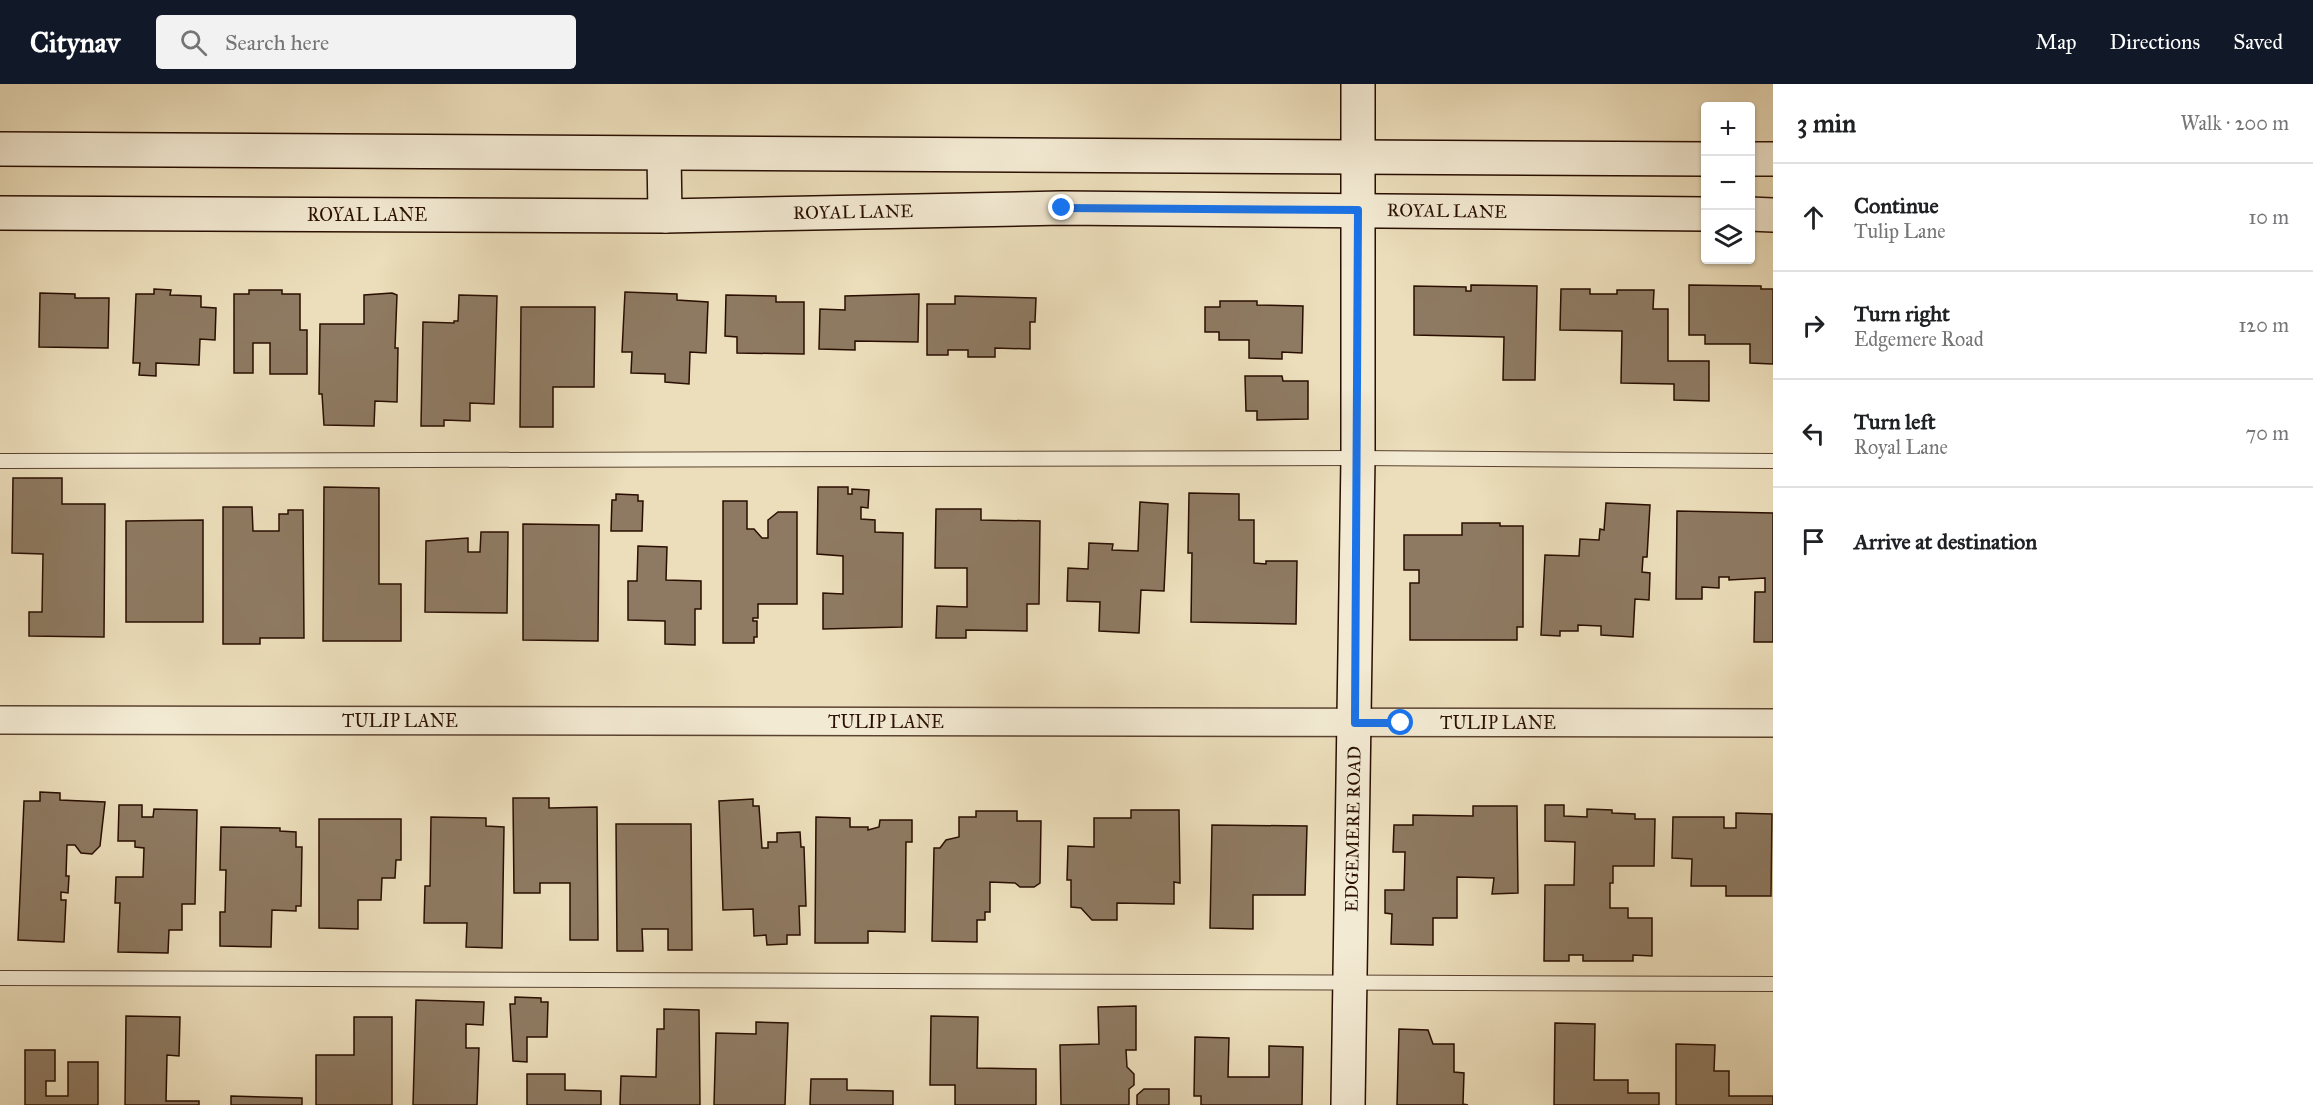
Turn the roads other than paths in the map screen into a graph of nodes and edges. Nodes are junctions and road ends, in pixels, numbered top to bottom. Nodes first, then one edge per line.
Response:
1 (1358, 84) edge
2 (0, 149) edge
3 (664, 154) junction
4 (1357, 157) junction
5 (1701, 159) edge
6 (1755, 159) edge
7 (1773, 159) edge
8 (1358, 210) junction
9 (0, 213) edge
10 (1701, 214) edge
11 (1755, 214) edge
12 (1773, 215) edge
13 (665, 216) junction
14 (1358, 458) junction
15 (0, 461) edge
16 (1773, 461) edge
17 (0, 720) edge
18 (1355, 723) junction
19 (1773, 723) edge
20 (0, 978) edge
21 (1351, 982) junction
22 (1773, 984) edge
23 (1348, 1105) edge

1 - 4 main road, EDGEMERE ROAD
2 - 3 main road
3 - 4 main road
3 - 13 main road
4 - 5 main road
4 - 8 main road, EDGEMERE ROAD
6 - 7 main road
8 - 10 main road, ROYAL LANE
8 - 13 main road, ROYAL LANE
8 - 14 main road, EDGEMERE ROAD
9 - 13 main road, ROYAL LANE
11 - 12 main road
14 - 15 lane
14 - 16 lane
14 - 18 main road, EDGEMERE ROAD
17 - 18 street, TULIP LANE
18 - 19 street, TULIP LANE
18 - 21 main road, EDGEMERE ROAD
20 - 21 lane
21 - 22 lane
21 - 23 main road, EDGEMERE ROAD

